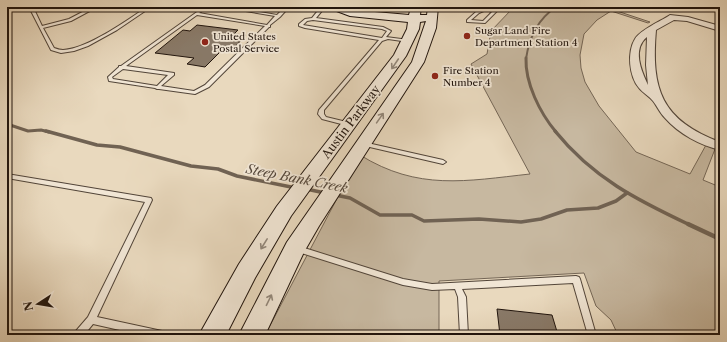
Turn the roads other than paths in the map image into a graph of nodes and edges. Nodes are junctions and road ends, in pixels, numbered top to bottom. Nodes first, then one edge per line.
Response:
1 (31, 7) edge
2 (95, 7) edge
3 (149, 7) edge
4 (206, 7) edge
5 (224, 7) edge
6 (287, 7) edge
7 (323, 7) edge
8 (360, 7) edge
9 (344, 8) edge
10 (485, 8) edge
11 (416, 12) edge
12 (433, 12) edge
13 (196, 14) junction
14 (279, 16) junction
15 (313, 19) junction
16 (269, 26) junction
17 (41, 27) junction
18 (652, 29) junction
19 (720, 29) edge
20 (383, 39) junction
21 (409, 41) junction
22 (122, 67) junction
23 (157, 88) junction
24 (657, 99) junction
25 (350, 124) junction
26 (362, 143) junction
27 (720, 146) edge
28 (442, 162) dead end
29 (7, 176) edge
30 (295, 248) junction
31 (457, 286) junction
32 (91, 320) junction
33 (78, 335) edge
34 (162, 335) edge
35 (212, 335) edge
36 (252, 335) edge
37 (464, 335) edge
38 (592, 335) edge

1 - 17 lane
2 - 17 lane
3 - 17 lane
4 - 13 lane
5 - 14 lane
6 - 14 lane
7 - 9 main road
7 - 15 lane
8 - 11 main road
9 - 11 main road
10 - 10 lane
11 - 12 main road
11 - 21 main road, Austin Parkway
26 -> 12 main road, Austin Parkway
13 - 16 lane
13 - 22 lane
14 - 16 lane
15 - 20 lane
15 - 20 lane
16 - 23 lane
18 - 19 street
18 - 24 street
18 - 24 street
20 - 21 lane
20 - 25 lane
21 -> 25 main road, Austin Parkway
22 - 23 lane
22 - 23 lane
24 - 27 street
25 -> 35 main road, Austin Parkway
26 - 28 lane
26 - 30 main road, Austin Parkway
29 - 32 lane
30 - 31 lane
36 -> 30 main road, Austin Parkway
31 - 37 lane
31 - 38 lane
32 - 33 lane
32 - 34 lane

